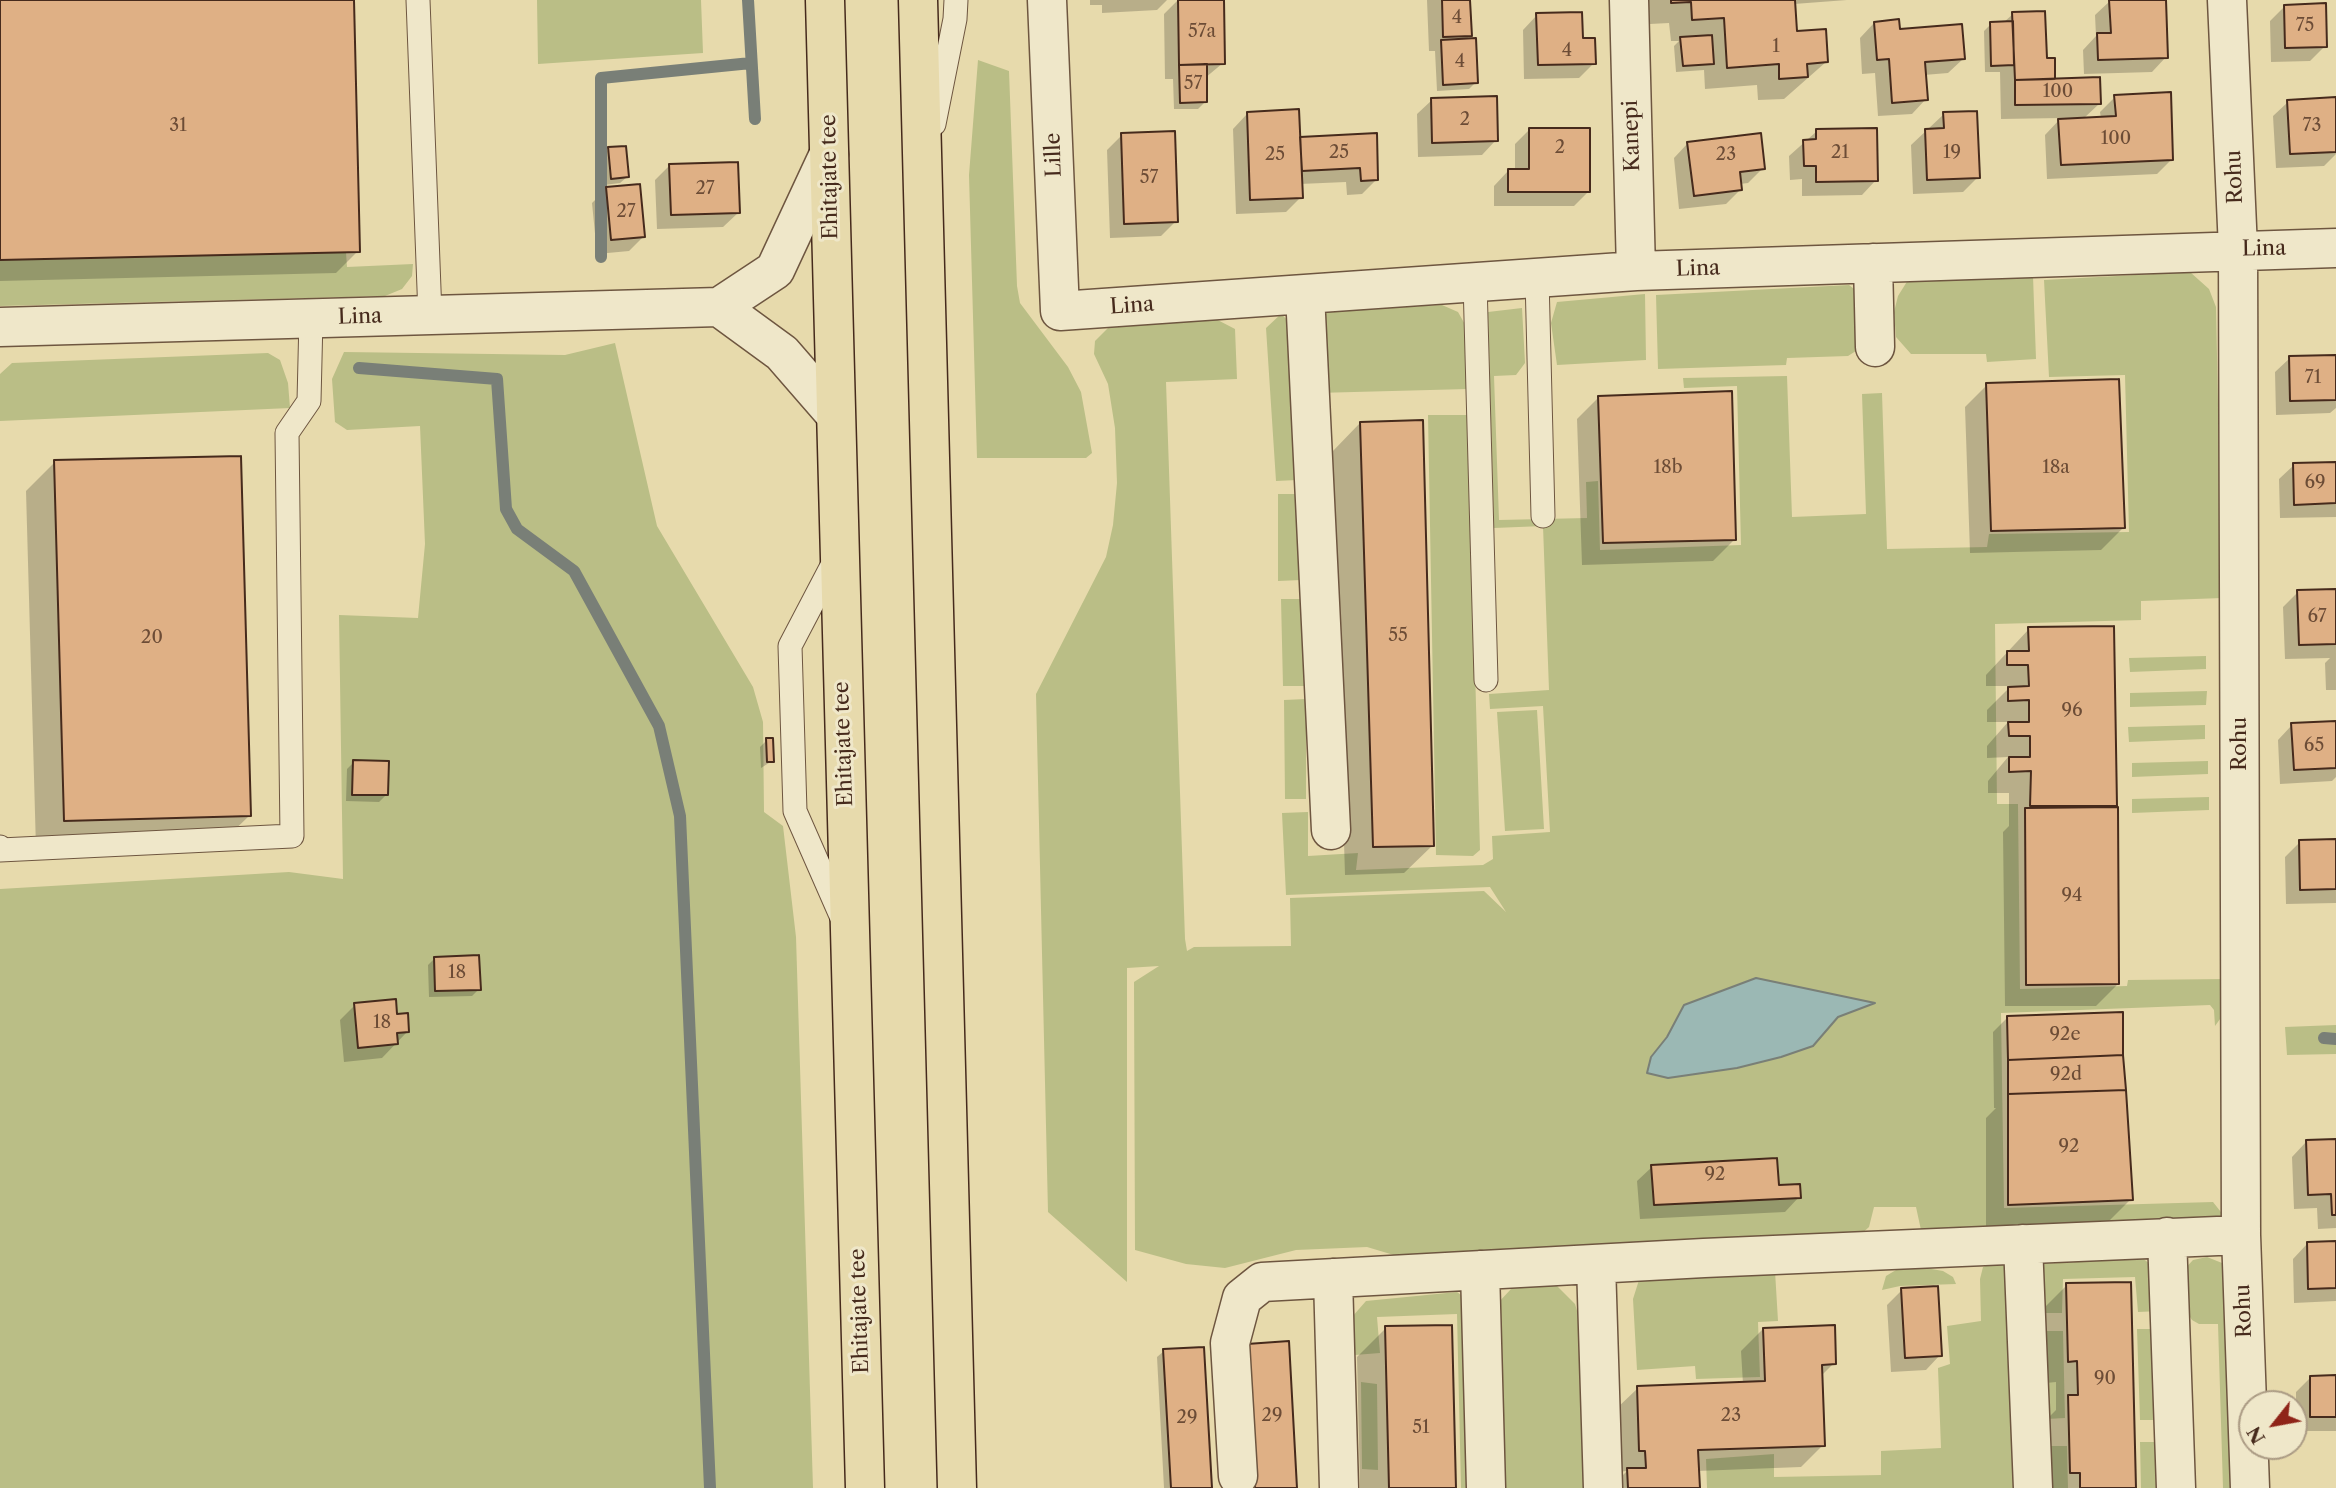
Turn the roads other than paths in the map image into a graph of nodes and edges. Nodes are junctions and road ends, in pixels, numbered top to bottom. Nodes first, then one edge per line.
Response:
1 (418, 0) edge
2 (825, 0) edge
3 (918, 0) edge
4 (956, 0) edge
5 (1047, 0) edge
6 (1629, 0) edge
7 (2227, 0) edge
8 (829, 154) junction
9 (923, 178) junction
10 (2336, 248) edge
11 (2238, 249) junction
12 (1873, 262) junction
13 (1636, 271) junction
14 (1537, 278) junction
15 (1475, 282) junction
16 (1305, 294) junction
17 (719, 307) junction
18 (1060, 311) joint
19 (430, 315) junction
20 (311, 318) junction
21 (0, 327) edge
22 (1875, 348) dead end
23 (835, 414) junction
24 (1543, 516) dead end
25 (838, 554) junction
26 (1486, 680) dead end
27 (1331, 830) dead end
28 (0, 847) edge
29 (849, 935) junction
30 (2241, 1235) junction
31 (2167, 1237) junction
32 (2023, 1244) junction
33 (1595, 1264) junction
34 (1480, 1270) junction
35 (1333, 1278) junction
36 (1238, 1476) dead end
37 (865, 1488) edge
38 (957, 1488) edge
39 (1339, 1488) edge
40 (1486, 1488) edge
41 (1604, 1488) edge
42 (2033, 1488) edge
43 (2176, 1488) edge
44 (2250, 1488) edge

1 - 19 lane
2 - 8 highway, Ehitajate tee
3 - 9 highway
4 - 9 lane
5 - 18 street, Lille
6 - 13 street, Kanepi
7 - 11 street, Rohu
8 - 17 street
8 - 23 highway, Ehitajate tee
9 - 38 highway
10 - 11 street, Lina
11 - 12 street, Lina
11 - 30 street, Rohu
12 - 13 street, Lina
12 - 22 street
13 - 14 street, Lina
14 - 15 street, Lina
14 - 24 lane
15 - 16 street, Lina
15 - 26 lane
16 - 18 street, Lina
16 - 27 street
17 - 19 street, Lina
17 - 23 street
19 - 20 street, Lina
20 - 21 street, Lina
20 - 28 lane
23 - 25 highway, Ehitajate tee
25 - 29 highway, Ehitajate tee
25 - 29 lane
29 - 37 highway, Ehitajate tee
30 - 31 street
30 - 44 street, Rohu
31 - 32 street
31 - 43 street
32 - 33 street
32 - 42 street
33 - 34 street
33 - 41 street
34 - 35 street
34 - 40 street
35 - 36 street
35 - 39 street

